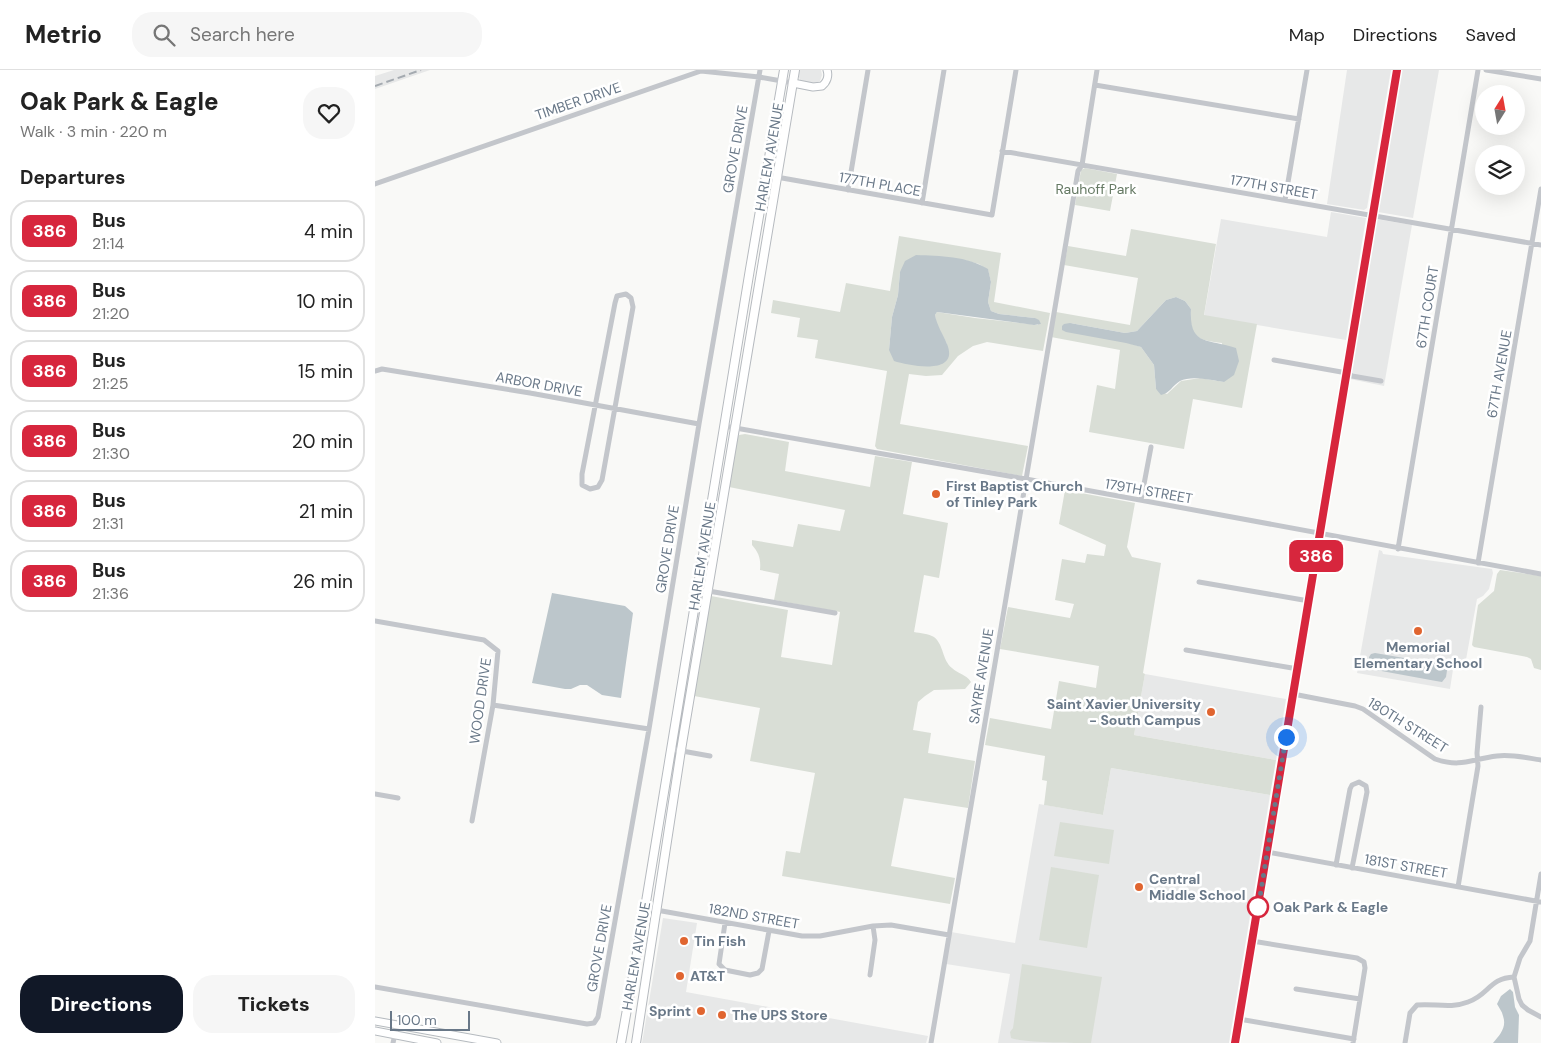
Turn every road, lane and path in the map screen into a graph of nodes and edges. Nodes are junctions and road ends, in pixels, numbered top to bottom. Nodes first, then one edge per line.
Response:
1 (760, 70) edge
2 (784, 70) edge
3 (795, 70) edge
4 (827, 70) edge
5 (868, 70) edge
6 (943, 70) edge
7 (1016, 70) edge
8 (1097, 70) edge
9 (1307, 70) edge
10 (1397, 70) edge
11 (1478, 70) edge
12 (1485, 70) edge
13 (759, 77) junction
14 (1541, 79) edge
15 (782, 81) junction
16 (793, 83) junction
17 (1095, 86) junction
18 (1299, 119) junction
19 (1002, 151) junction
20 (1082, 165) junction
21 (765, 175) junction
22 (777, 177) junction
23 (375, 184) edge
24 (1541, 189) edge
25 (848, 190) junction
26 (1285, 200) junction
27 (922, 203) junction
28 (1373, 215) junction
29 (1452, 229) junction
30 (1532, 243) junction
31 (1541, 245) edge
32 (749, 270) junction
33 (761, 271) junction
34 (1275, 360) dead end
35 (375, 371) edge
36 (1347, 373) junction
37 (1381, 381) dead end
38 (595, 405) junction
39 (615, 409) junction
40 (699, 424) junction
41 (724, 426) junction
42 (735, 428) junction
43 (1151, 447) dead end
44 (1025, 479) junction
45 (1141, 500) junction
46 (1320, 533) junction
47 (1398, 548) junction
48 (1478, 563) junction
49 (1541, 574) edge
50 (1199, 582) dead end
51 (697, 589) junction
52 (708, 590) junction
53 (1309, 601) junction
54 (835, 613) dead end
55 (375, 621) edge
56 (1186, 650) dead end
57 (1297, 669) junction
58 (1293, 694) junction
59 (493, 705) junction
60 (1481, 707) dead end
61 (649, 729) junction
62 (671, 749) junction
63 (681, 750) junction
64 (710, 756) dead end
65 (1477, 760) junction
66 (1541, 760) edge
67 (375, 794) edge
68 (398, 798) dead end
69 (471, 821) dead end
70 (1267, 852) junction
71 (1336, 865) junction
72 (1352, 868) junction
73 (1541, 874) edge
74 (1458, 887) junction
75 (1539, 901) edge
76 (645, 908) junction
77 (656, 910) junction
78 (725, 923) junction
79 (873, 926) junction
80 (769, 931) junction
81 (949, 935) junction
82 (1253, 941) junction
83 (869, 975) dead end
84 (1514, 977) junction
85 (375, 987) edge
86 (1296, 989) dead end
87 (1360, 999) junction
88 (1541, 1017) edge
89 (1239, 1019) junction
90 (375, 1021) edge
91 (397, 1025) junction
92 (375, 1031) edge
93 (395, 1034) junction
94 (1354, 1041) edge
95 (486, 1042) edge
96 (393, 1043) edge
97 (437, 1043) edge
98 (497, 1043) edge
99 (621, 1043) edge
100 (636, 1043) edge
101 (931, 1043) edge
102 (1235, 1043) edge
103 (1405, 1043) edge

1 - 13 street, GROVE DRIVE
2 - 15 main road, HARLEM AVENUE
3 - 16 main road, HARLEM AVENUE
4 - 16 street
5 - 25 street
6 - 27 street
7 - 19 street
8 - 17 street, SAYRE AVENUE
9 - 18 street
10 - 28 street
11 - 29 street, 67TH COURT
12 - 14 street
13 - 15 street, TIMBER DRIVE
13 - 23 street, TIMBER DRIVE
13 - 40 street, GROVE DRIVE
15 - 16 street, TIMBER DRIVE
15 - 21 main road, HARLEM AVENUE
16 - 22 main road, HARLEM AVENUE
17 - 18 street
17 - 20 street, SAYRE AVENUE
18 - 26 street
19 - 20 street, 177TH STREET
19 - 27 street, 177TH PLACE
20 - 26 street, 177TH STREET
20 - 44 street, SAYRE AVENUE
21 - 22 street, 177TH PLACE
21 - 32 main road, HARLEM AVENUE
22 - 25 street, 177TH PLACE
22 - 33 main road, HARLEM AVENUE
24 - 30 street, 67TH AVENUE
25 - 27 street, 177TH PLACE
26 - 28 street, 177TH STREET
28 - 29 street, 177TH STREET
28 - 36 street
29 - 30 street, 177TH STREET
29 - 47 street, 67TH COURT
30 - 31 street, 177TH STREET
30 - 48 street, 67TH AVENUE
32 - 33 main road
32 - 41 main road, HARLEM AVENUE
33 - 42 main road, HARLEM AVENUE
34 - 36 street
35 - 38 street, ARBOR DRIVE
36 - 37 street
36 - 46 street
38 - 39 street, ARBOR DRIVE
38 - 39 street
38 - 39 street
39 - 40 street, ARBOR DRIVE
40 - 61 street, GROVE DRIVE
41 - 42 street, 179TH STREET
41 - 51 main road, HARLEM AVENUE
42 - 44 street, 179TH STREET
42 - 52 main road, HARLEM AVENUE
43 - 45 street
44 - 45 street, 179TH STREET
44 - 81 street, SAYRE AVENUE
45 - 46 street, 179TH STREET
46 - 47 street, 179TH STREET
46 - 53 street
47 - 48 street, 179TH STREET
48 - 49 street, 179TH STREET
50 - 53 street
51 - 52 street
51 - 62 main road, HARLEM AVENUE
52 - 54 street
52 - 63 main road, HARLEM AVENUE
53 - 57 street
55 - 59 street, WOOD DRIVE
56 - 57 street
57 - 58 street
58 - 65 street, 180TH STREET
58 - 70 street
59 - 61 street
59 - 69 street, WOOD DRIVE
60 - 65 street
61 - 85 street, GROVE DRIVE
62 - 63 street
62 - 76 main road, HARLEM AVENUE
63 - 64 street
63 - 77 main road, HARLEM AVENUE
65 - 66 street, 180TH STREET
65 - 74 street
67 - 68 street
70 - 71 street, 181ST STREET
70 - 82 street
71 - 72 street, 181ST STREET
71 - 72 street
72 - 74 street, 181ST STREET
73 - 75 street
74 - 75 street, 181ST STREET
75 - 84 street
76 - 77 street, 182ND STREET
76 - 99 main road, HARLEM AVENUE
77 - 78 street, 182ND STREET
77 - 100 main road, HARLEM AVENUE
78 - 80 street, 182ND STREET
78 - 80 street
79 - 80 street, 182ND STREET
79 - 81 street, 182ND STREET
79 - 83 street
81 - 101 street, SAYRE AVENUE
82 - 87 street
82 - 89 street
84 - 88 street
84 - 103 street
86 - 87 street
87 - 94 street
89 - 94 street
89 - 102 street
90 - 91 street
91 - 93 street
91 - 95 street
92 - 93 street
93 - 96 street
93 - 97 street
95 - 98 street

